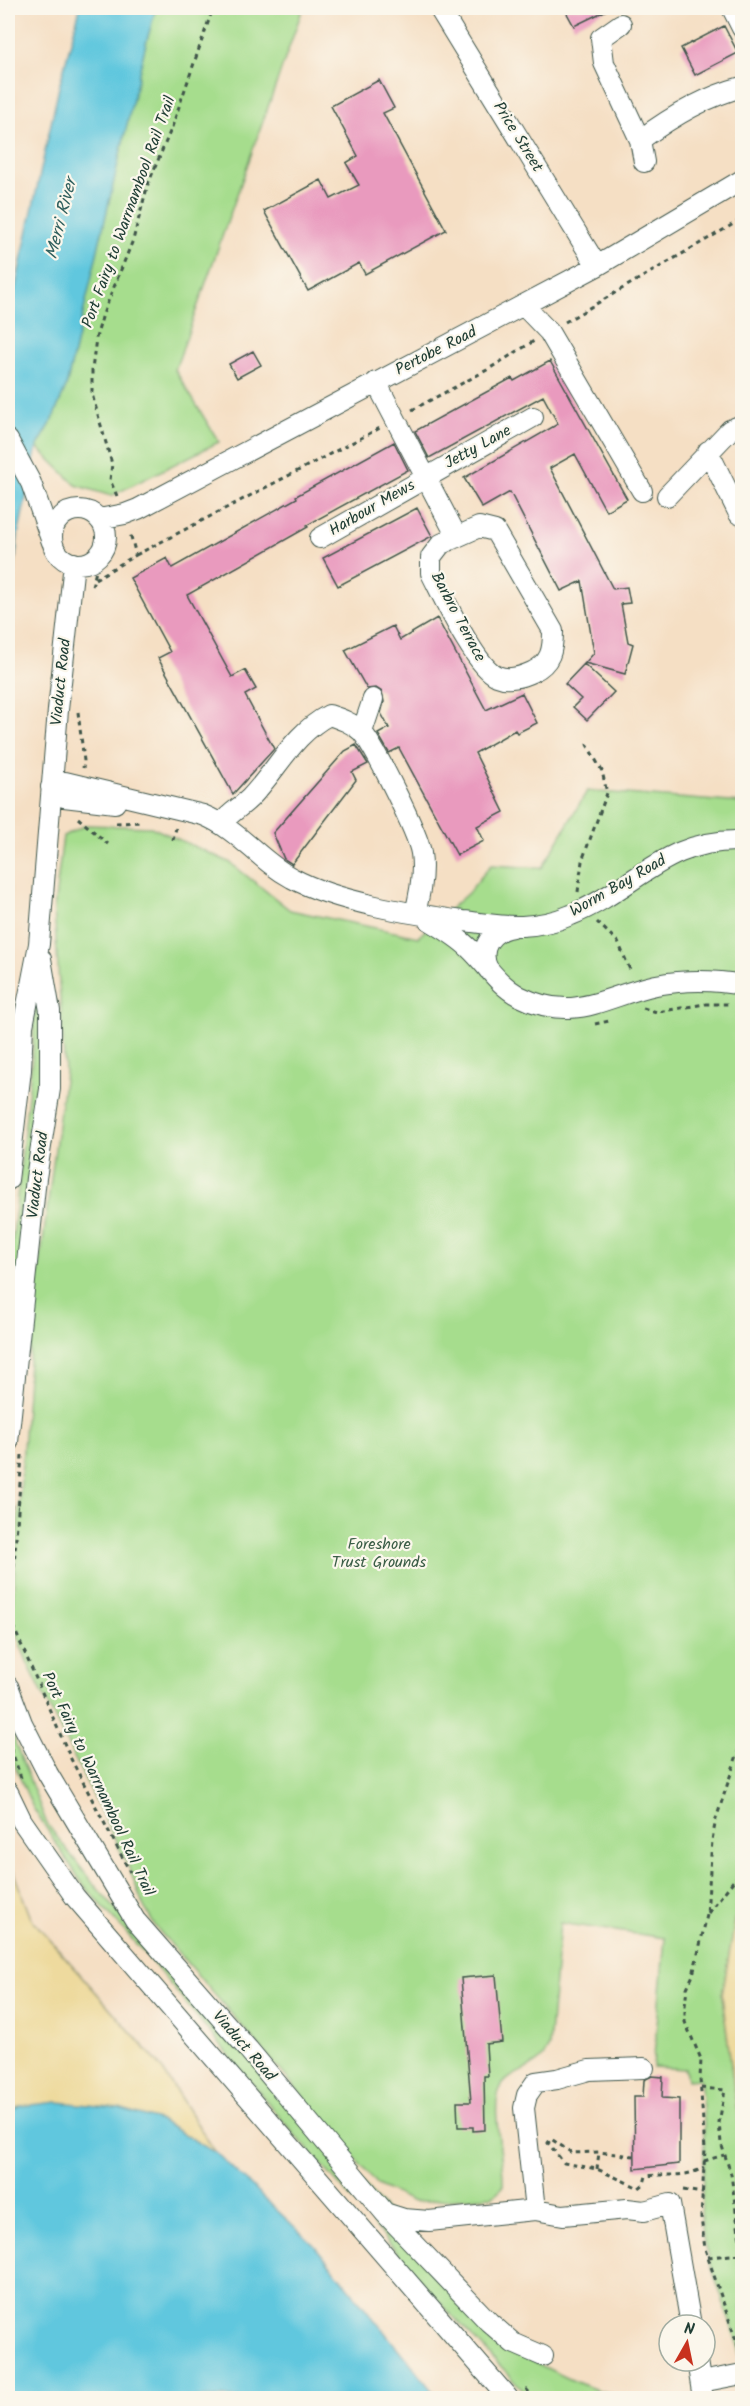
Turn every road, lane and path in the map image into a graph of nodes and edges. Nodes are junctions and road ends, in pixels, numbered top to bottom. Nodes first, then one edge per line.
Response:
1 (213, 8) edge
2 (439, 8) edge
3 (732, 8) edge
4 (621, 24) dead end
5 (742, 28) edge
6 (742, 87) edge
7 (640, 141) junction
8 (644, 162) dead end
9 (742, 180) edge
10 (742, 219) edge
11 (597, 266) junction
12 (524, 306) junction
13 (549, 332) junction
14 (376, 382) junction
15 (533, 417) dead end
16 (395, 420) junction
17 (742, 425) edge
18 (8, 440) edge
19 (708, 451) junction
20 (424, 477) junction
21 (31, 483) junction
22 (642, 491) dead end
23 (667, 496) dead end
24 (79, 510) junction
25 (125, 514) junction
26 (739, 514) dead end
27 (99, 519) junction
28 (457, 537) junction
29 (321, 538) dead end
30 (103, 545) junction
31 (54, 546) junction
32 (136, 555) junction
33 (74, 563) junction
34 (95, 579) junction
35 (90, 590) dead end
36 (373, 699) dead end
37 (78, 710) dead end
38 (362, 732) junction
39 (51, 787) junction
40 (79, 793) junction
41 (222, 823) junction
42 (742, 841) edge
43 (108, 844) dead end
44 (418, 914) junction
45 (515, 926) junction
46 (39, 944) junction
47 (488, 969) junction
48 (742, 985) edge
49 (733, 1004) dead end
50 (644, 1008) dead end
51 (8, 1180) edge
52 (15, 1446) edge
53 (8, 1506) edge
54 (18, 1508) junction
55 (8, 1686) edge
56 (742, 1740) edge
57 (8, 1792) edge
58 (742, 1870) edge
59 (131, 1875) dead end
60 (707, 1915) junction
61 (644, 2068) dead end
62 (701, 2088) junction
63 (599, 2152) junction
64 (724, 2155) junction
65 (634, 2156) dead end
66 (704, 2161) junction
67 (704, 2167) junction
68 (597, 2169) junction
69 (535, 2210) junction
70 (386, 2213) junction
71 (742, 2255) edge
72 (708, 2257) junction
73 (689, 2313) edge
74 (742, 2337) edge
75 (737, 2344) junction
76 (543, 2356) dead end
77 (699, 2373) edge
78 (742, 2374) edge
79 (702, 2390) edge
80 (508, 2398) edge

1 - 25 path, Port Fairy to Warrnambool Rail Trail
2 - 11 street, Price Street
3 - 5 street
4 - 7 street
6 - 7 street
7 - 8 street
9 - 11 street, Pertobe Road
10 - 13 path
11 - 12 street, Pertobe Road
12 - 13 street
12 - 14 street, Pertobe Road
13 - 16 path
13 - 22 street
14 - 16 street
14 - 25 street, Pertobe Road
15 - 20 street, Jetty Lane
16 - 20 street
16 - 32 path
17 - 19 street
18 - 21 street
19 - 23 street
19 - 26 street
20 - 28 street
20 - 29 street, Harbour Mews
21 - 24 street
21 - 31 street
24 - 27 street
24 - 31 street
25 - 27 street, Pertobe Road
25 - 30 street, Pertobe Road
25 - 32 path, Port Fairy to Warrnambool Rail Trail
27 - 30 street
28 - 28 street, Barbro Terrace
30 - 33 street
30 - 34 path
31 - 33 street
32 - 34 path
33 - 39 street, Viaduct Road
34 - 35 path
36 - 38 street
37 - 40 path
38 - 41 street
38 - 44 street
39 - 40 street, Worm Bay Road
39 - 46 street, Viaduct Road
40 - 41 street, Worm Bay Road
40 - 43 path
41 - 44 street, Worm Bay Road
42 - 45 street, Worm Bay Road
44 - 45 street, Worm Bay Road
44 - 47 street, Worm Bay Road
45 - 47 street
46 - 51 street, Viaduct Road
46 - 52 street, Viaduct Road
47 - 48 street, Worm Bay Road
49 - 50 path
52 - 54 path, Port Fairy to Warrnambool Rail Trail
53 - 54 path
54 - 59 path, Port Fairy to Warrnambool Rail Trail
55 - 70 street, Viaduct Road
56 - 60 path
57 - 80 street, Viaduct Road
58 - 60 path
60 - 62 path
61 - 69 street
62 - 64 path
62 - 66 path
63 - 65 path
63 - 68 path
63 - 68 path
64 - 66 path
64 - 71 path
66 - 67 path
67 - 68 path
67 - 72 path
69 - 70 street
69 - 73 street
70 - 76 street, Viaduct Road
71 - 72 path
72 - 75 path
74 - 75 path
75 - 78 path
77 - 79 street
78 - 79 street

